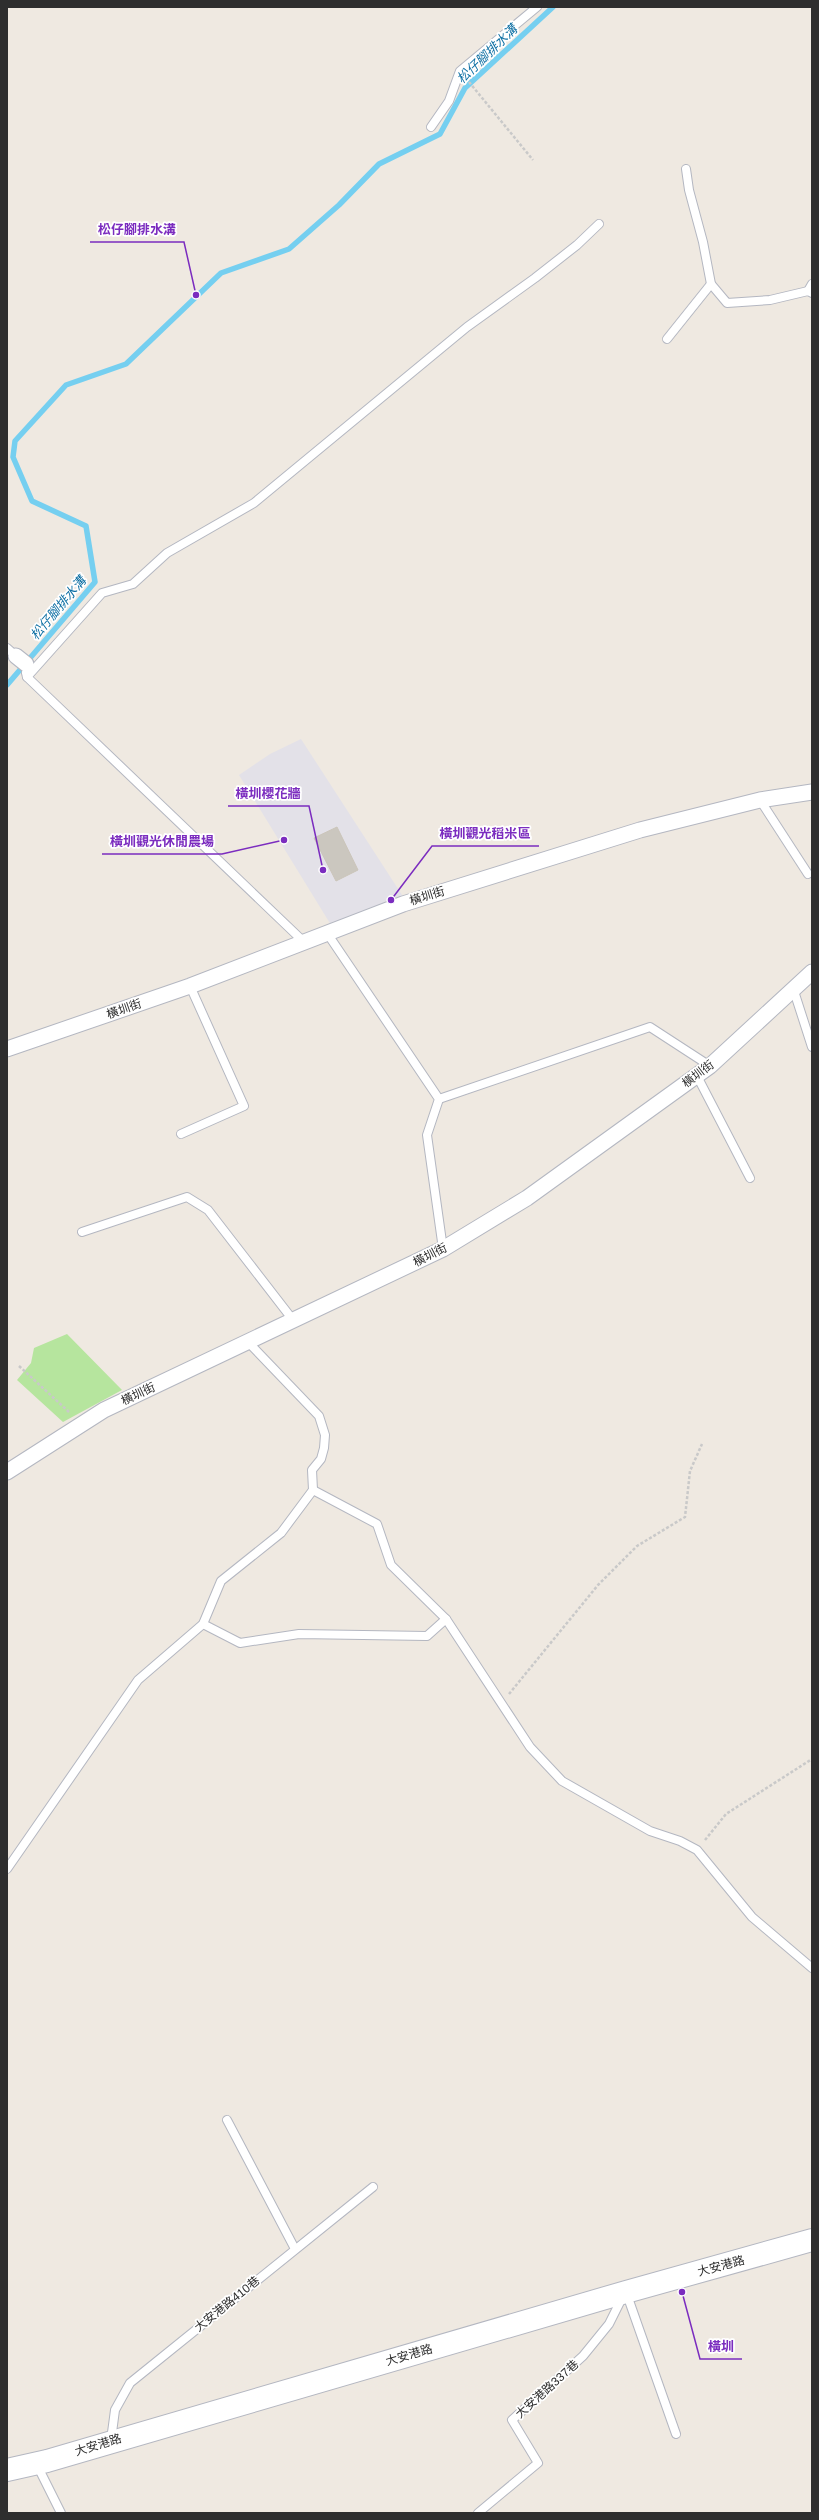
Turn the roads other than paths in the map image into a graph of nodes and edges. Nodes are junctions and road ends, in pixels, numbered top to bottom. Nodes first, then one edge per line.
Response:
1 (536, 7) edge
2 (431, 127) dead end
3 (686, 169) dead end
4 (599, 224) dead end
5 (711, 284) junction
6 (811, 289) edge
7 (667, 339) dead end
8 (19, 661) edge
9 (812, 792) edge
10 (760, 800) junction
11 (808, 874) dead end
12 (327, 933) junction
13 (304, 942) junction
14 (812, 972) edge
15 (190, 986) junction
16 (793, 988) junction
17 (812, 1047) edge
18 (7, 1049) edge
19 (710, 1066) junction
20 (697, 1076) junction
21 (438, 1099) junction
22 (181, 1134) dead end
23 (750, 1178) dead end
24 (82, 1232) dead end
25 (443, 1249) junction
26 (293, 1320) junction
27 (249, 1343) junction
28 (7, 1472) edge
29 (313, 1490) junction
30 (446, 1618) junction
31 (203, 1624) junction
32 (7, 1870) edge
33 (812, 1968) edge
34 (227, 2120) dead end
35 (373, 2187) dead end
36 (812, 2240) edge
37 (295, 2249) junction
38 (626, 2292) junction
39 (676, 2434) dead end
40 (111, 2441) junction
41 (36, 2462) junction
42 (7, 2470) edge
43 (61, 2513) edge
44 (478, 2513) edge

1 - 2 lane
3 - 5 lane
4 - 8 lane
5 - 6 lane
5 - 7 lane
8 - 13 lane
9 - 10 street, 橫圳街
10 - 11 lane
10 - 12 street, 橫圳街
12 - 13 street, 橫圳街
12 - 21 lane
13 - 15 street, 橫圳街
14 - 16 street, 橫圳街
15 - 18 street, 橫圳街
15 - 22 lane
16 - 17 lane
16 - 19 street, 橫圳街
19 - 20 street, 橫圳街
19 - 21 lane
20 - 23 lane
20 - 25 street, 橫圳街
21 - 25 lane
24 - 26 lane
25 - 26 street, 橫圳街
26 - 27 street, 橫圳街
27 - 28 street, 橫圳街
27 - 29 lane
29 - 30 lane
29 - 31 lane
30 - 31 lane
30 - 33 lane
31 - 32 lane
34 - 37 lane
35 - 37 lane, 大安港路410巷
36 - 38 main road, 大安港路
37 - 40 lane, 大安港路410巷
38 - 39 lane
38 - 40 main road, 大安港路
38 - 44 lane, 大安港路337巷
40 - 41 main road, 大安港路
41 - 42 main road, 大安港路
41 - 43 lane

